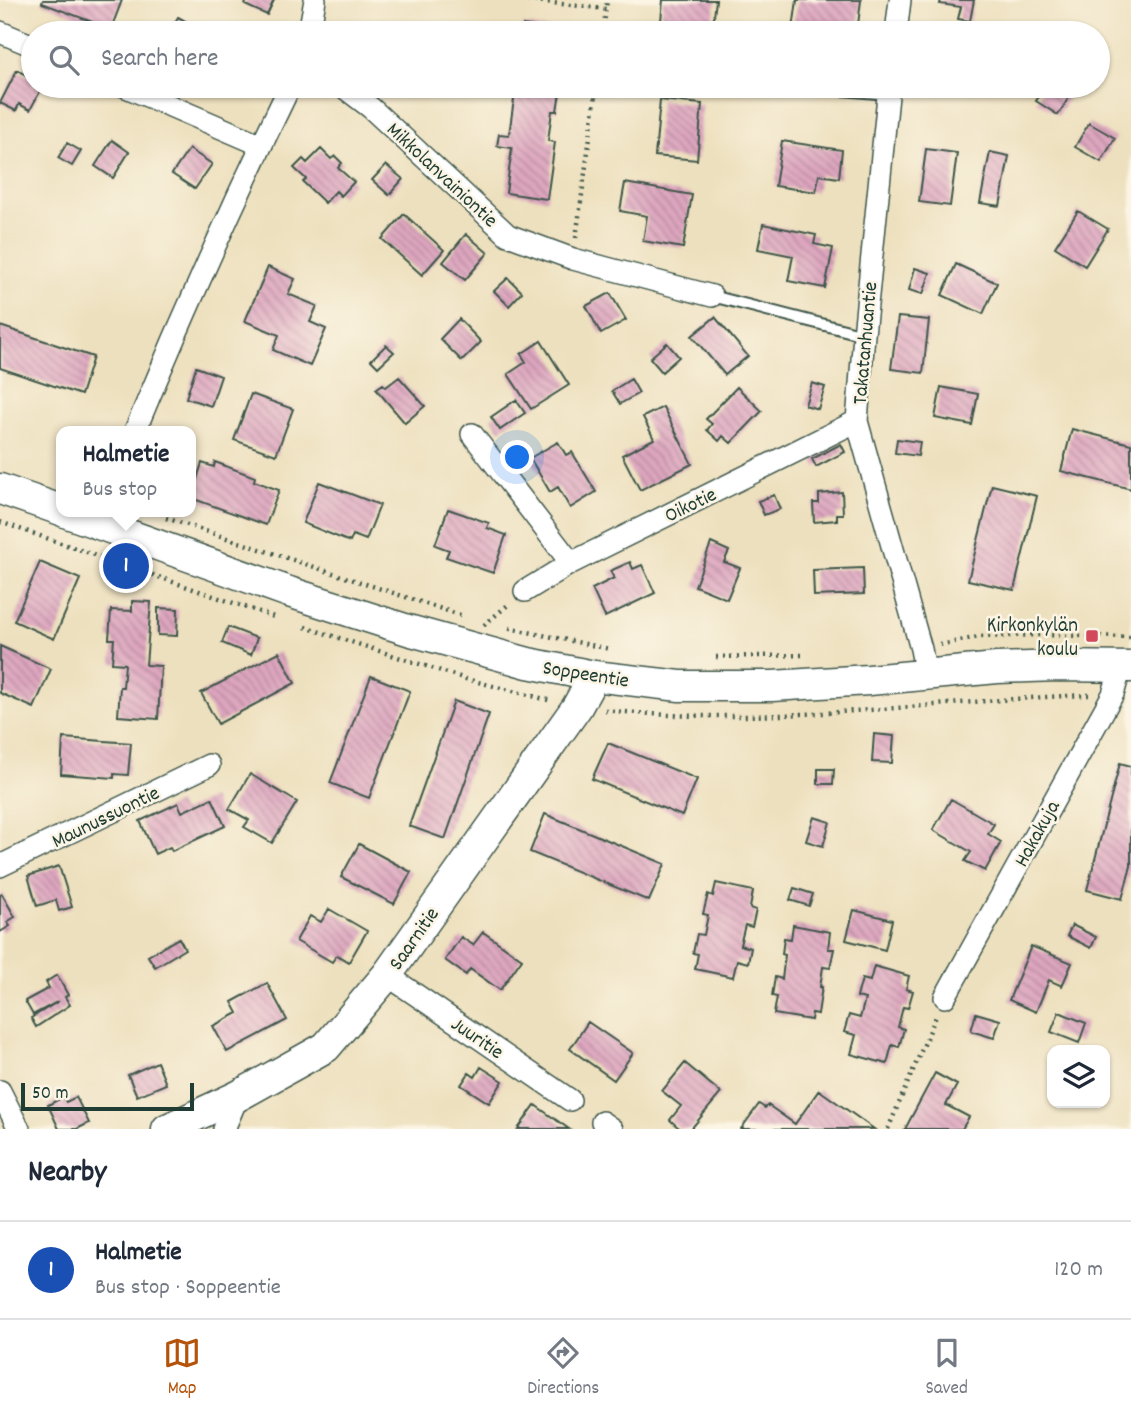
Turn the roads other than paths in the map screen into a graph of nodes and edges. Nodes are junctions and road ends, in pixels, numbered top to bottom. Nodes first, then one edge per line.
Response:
1 (315, 0) edge
2 (901, 0) edge
3 (311, 21) edge
4 (898, 21) edge
5 (0, 32) edge
6 (21, 41) edge
7 (152, 98) edge
8 (284, 98) edge
9 (358, 98) edge
10 (888, 98) edge
11 (261, 145) junction
12 (712, 296) joint
13 (864, 335) junction
14 (857, 421) junction
15 (137, 426) edge
16 (472, 434) dead end
17 (0, 489) edge
18 (56, 509) edge
19 (100, 518) edge
20 (571, 563) junction
21 (525, 591) road end
22 (923, 662) junction
23 (1126, 667) edge
24 (594, 676) junction
25 (209, 765) dead end
26 (0, 866) edge
27 (387, 975) junction
28 (944, 997) road end
29 (0, 1091) edge
30 (238, 1096) junction
31 (570, 1100) dead end
32 (19, 1129) edge
33 (167, 1129) edge
34 (224, 1129) edge

1 - 3 street
2 - 4 street
5 - 6 street
7 - 11 street
8 - 11 street
9 - 12 street, Mikkolanvainiontie
10 - 13 street, Takatanhuantie
11 - 15 street
12 - 13 lane
13 - 14 street, Takatanhuantie
14 - 20 street, Oikotie
14 - 22 street, Takatanhuantie
16 - 20 street
17 - 18 main road, Soppeentie
19 - 24 main road, Soppeentie
20 - 21 street, Oikotie
22 - 23 main road, Soppeentie
22 - 24 main road, Soppeentie
23 - 28 street, Hakakuja
24 - 27 main road, Saarnitie
25 - 26 street, Maunussuontie
27 - 30 main road, Saarnitie
27 - 31 street, Juuritie
29 - 32 street
30 - 33 main road, Saarnitie
30 - 34 street

